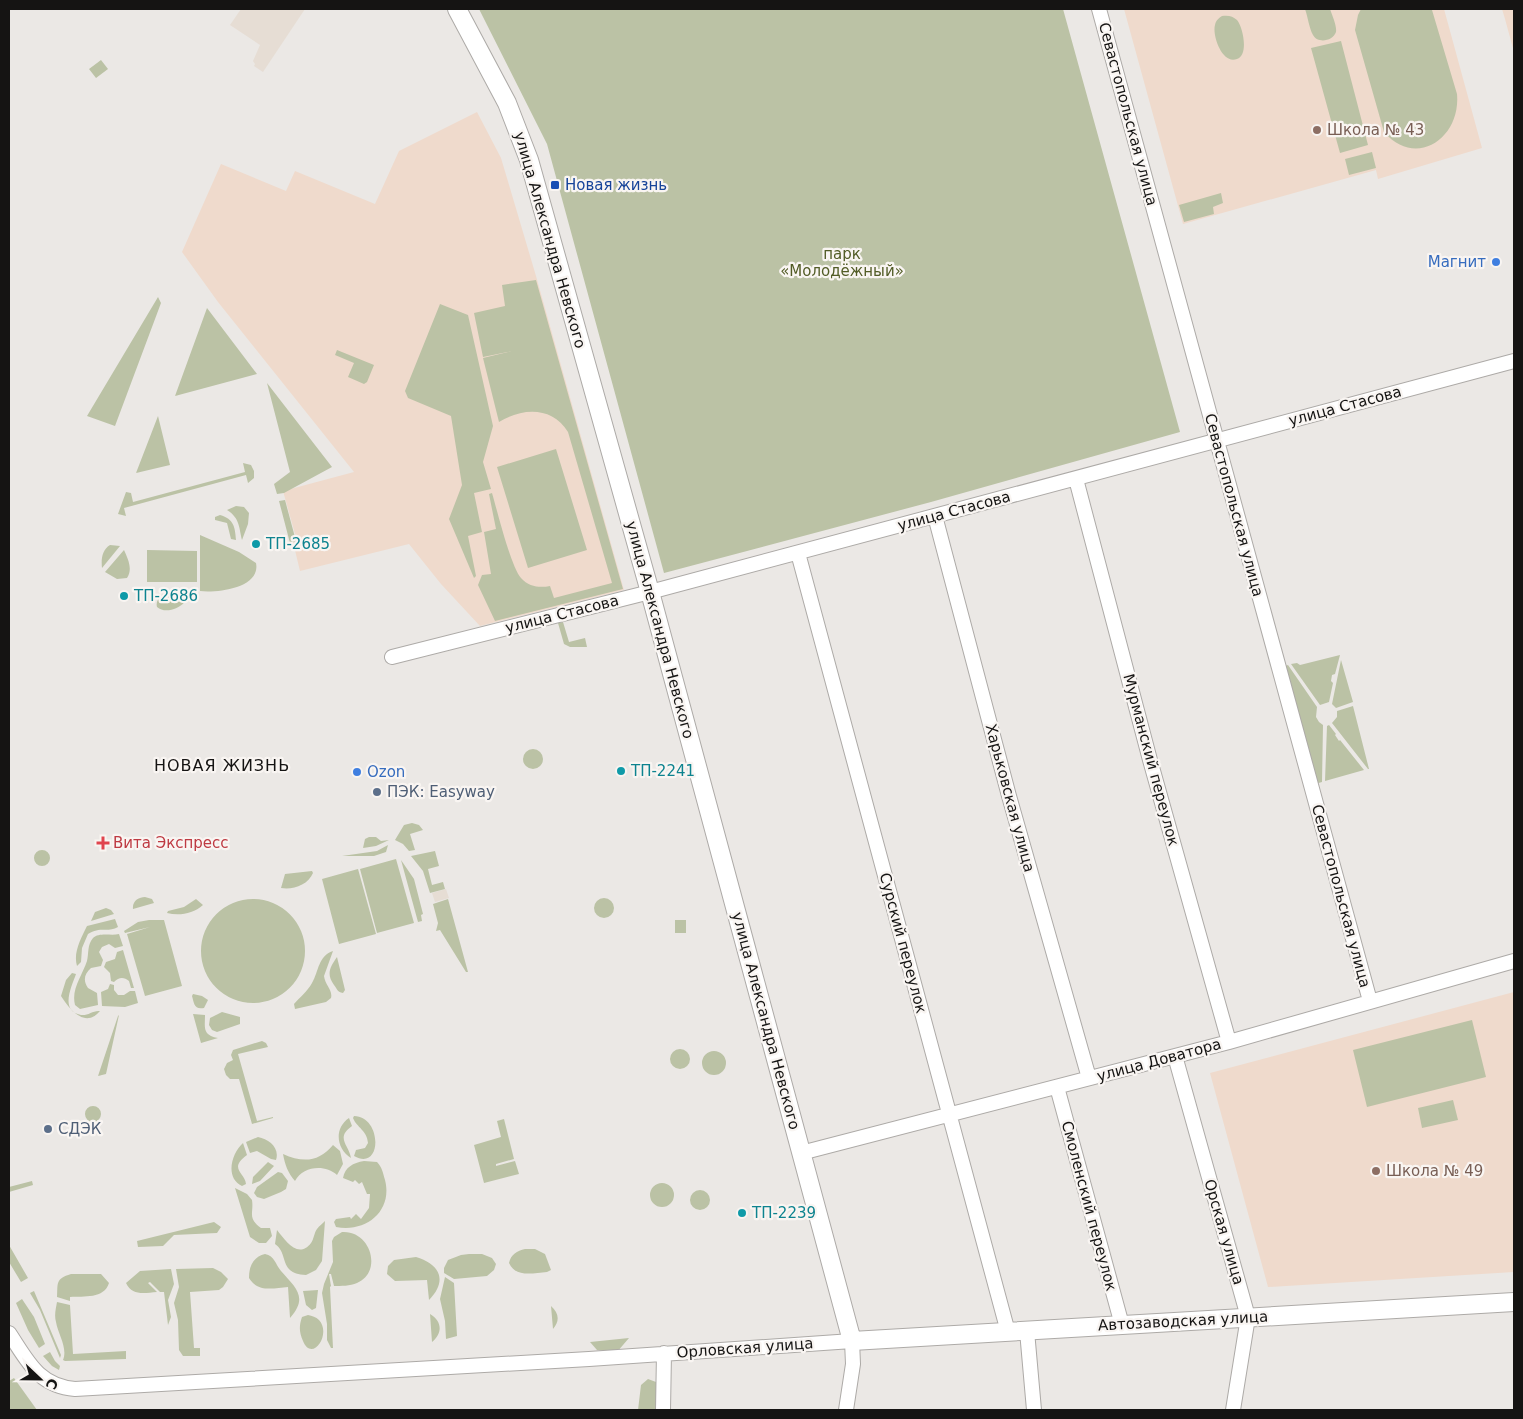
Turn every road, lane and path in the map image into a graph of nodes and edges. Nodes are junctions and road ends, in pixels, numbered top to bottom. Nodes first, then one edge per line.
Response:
1 (457, 9) edge
2 (1099, 9) edge
3 (1514, 361) edge
4 (1217, 440) junction
5 (1076, 478) junction
6 (935, 516) junction
7 (798, 553) junction
8 (650, 592) junction
9 (392, 657) dead end
10 (1514, 960) edge
11 (1370, 1001) junction
12 (1229, 1042) junction
13 (1175, 1056) junction
14 (1089, 1078) junction
15 (1057, 1087) junction
16 (949, 1114) junction
17 (801, 1153) junction
18 (1514, 1302) edge
19 (1248, 1317) junction
20 (1122, 1324) junction
21 (1027, 1331) junction
22 (1008, 1332) junction
23 (9, 1333) edge
24 (852, 1341) junction
25 (664, 1353) junction
26 (663, 1410) edge
27 (846, 1410) edge
28 (1034, 1410) edge
29 (1233, 1410) edge

1 - 8 street, улица Александра Невского
2 - 4 street, Севастопольская улица
3 - 4 street, улица Стасова
4 - 5 street, улица Стасова
4 - 11 street, Севастопольская улица
5 - 6 street, улица Стасова
5 - 12 street, Мурманский переулок
6 - 7 street, улица Стасова
6 - 14 street, Харьковская улица
7 - 8 street, улица Стасова
7 - 16 street, Сурский переулок
8 - 9 street, улица Стасова
8 - 17 street, улица Александра Невского
10 - 11 street, улица Доватора
11 - 12 street, улица Доватора
12 - 13 street, улица Доватора
13 - 14 street, улица Доватора
13 - 19 street, Орская улица
14 - 15 street, улица Доватора
15 - 16 street, улица Доватора
15 - 20 street, Смоленский переулок
16 - 17 street, улица Доватора
16 - 22 street, Сурский переулок
17 - 24 street, улица Александра Невского
18 - 19 street, Автозаводская улица
19 - 20 street, Автозаводская улица
19 - 29 street, Орская улица
20 - 21 street, Автозаводская улица
21 - 22 street, Автозаводская улица
21 - 28 street
22 - 24 street, Автозаводская улица
23 - 25 street
24 - 25 street, Орловская улица
24 - 27 street, улица Александра Невского
25 - 26 street, Орловская улица

